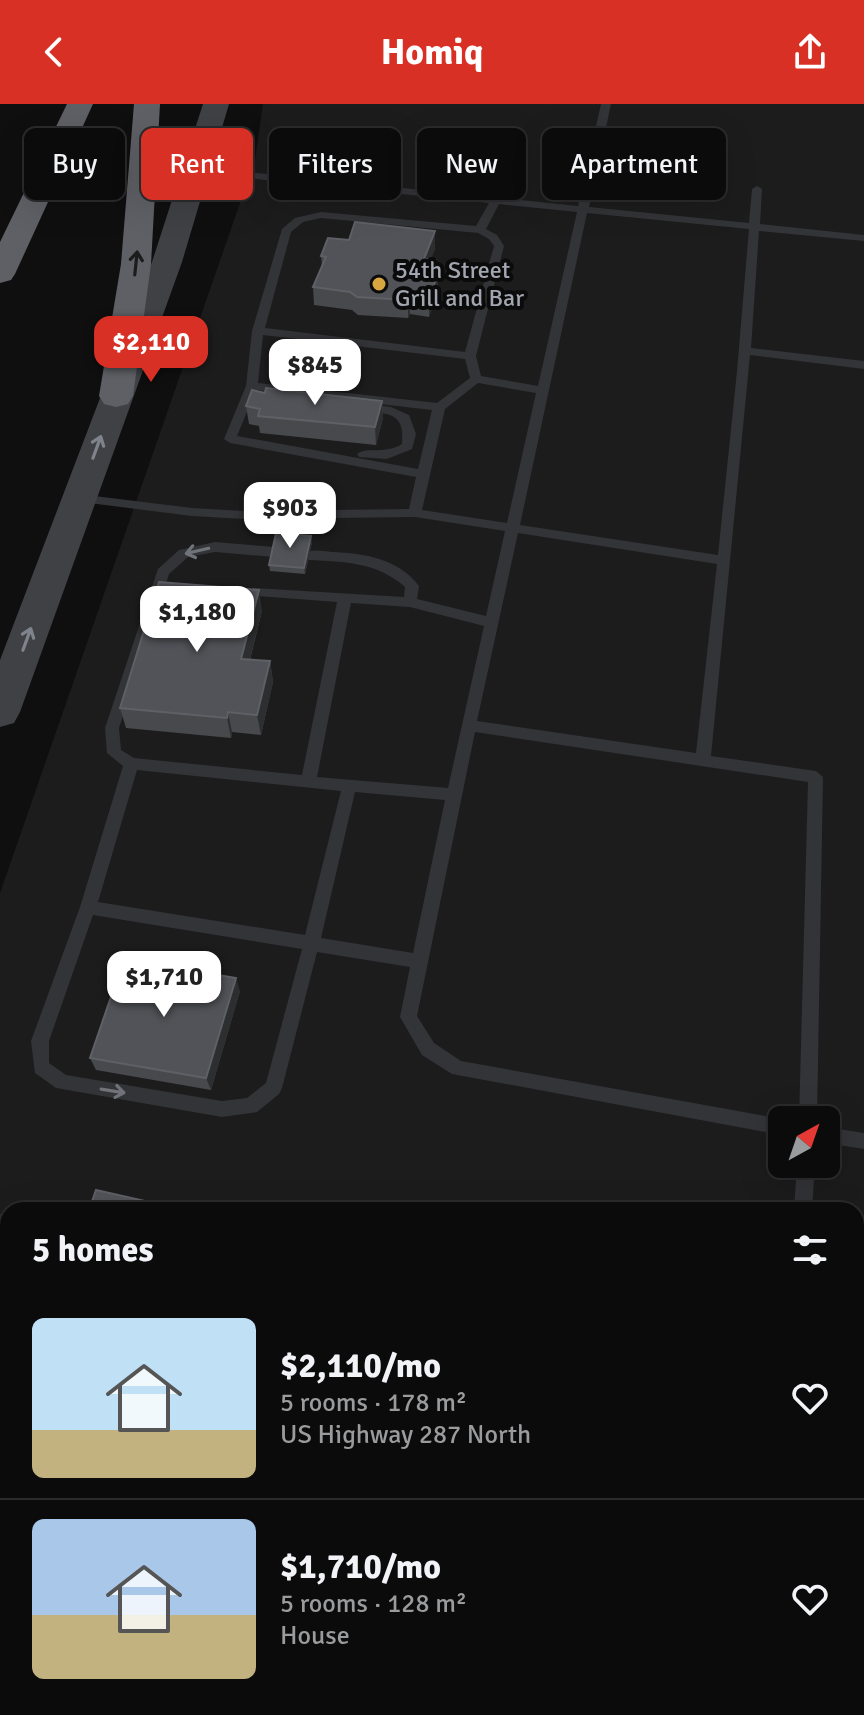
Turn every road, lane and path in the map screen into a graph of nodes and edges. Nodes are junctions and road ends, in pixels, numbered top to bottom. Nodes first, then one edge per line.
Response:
1 (80, 104) edge
2 (147, 104) edge
3 (216, 104) edge
4 (606, 104) edge
5 (209, 128) edge
6 (253, 176) edge
7 (757, 189) dead end
8 (187, 200) edge
9 (495, 201) junction
10 (583, 209) junction
11 (754, 226) junction
12 (480, 230) junction
13 (864, 238) edge
14 (0, 274) edge
15 (258, 331) junction
16 (745, 351) junction
17 (470, 356) junction
18 (864, 365) edge
19 (476, 379) junction
20 (252, 386) junction
21 (280, 389) junction
22 (542, 390) junction
23 (116, 396) junction
24 (439, 407) junction
25 (302, 451) junction
26 (423, 474) junction
27 (78, 498) junction
28 (415, 513) junction
29 (514, 530) junction
30 (274, 552) edge
31 (309, 555) edge
32 (722, 560) junction
33 (258, 591) edge
34 (345, 597) junction
35 (410, 602) junction
36 (492, 623) junction
37 (0, 712) edge
38 (470, 726) junction
39 (703, 760) junction
40 (131, 764) junction
41 (308, 782) junction
42 (349, 787) junction
43 (454, 795) junction
44 (88, 907) junction
45 (311, 945) junction
46 (418, 961) junction
47 (808, 1106) edge
48 (768, 1124) edge
49 (840, 1137) edge
50 (864, 1141) edge
51 (805, 1178) edge
52 (804, 1202) edge

1 - 14 highway
23 -> 2 highway
3 - 5 main road
4 - 10 lane
6 - 9 lane
7 - 11 lane
8 - 23 main road
9 - 10 lane
9 - 12 lane
10 - 11 lane
10 - 22 lane
11 - 13 lane
11 - 16 lane
12 - 15 lane
12 - 17 lane
15 - 17 lane
15 - 20 lane
16 - 18 lane
16 - 32 lane
17 - 19 lane
19 - 22 lane
19 - 24 lane
20 - 21 lane
20 - 25 lane
21 - 24 lane
21 - 25 lane
22 - 29 lane
27 -> 23 main road
24 - 26 lane
25 - 26 lane
26 - 28 lane
27 - 28 lane
37 -> 27 main road
28 - 29 lane
29 - 32 lane
29 - 36 lane
30 -> 40 lane
31 - 35 lane
32 - 39 lane
33 - 34 lane
34 - 35 lane
34 - 41 lane
35 - 36 lane
36 - 38 lane
38 - 39 lane
38 - 43 lane
39 - 47 lane
40 - 41 lane
40 - 44 lane
41 - 42 lane
42 - 43 lane
42 - 45 lane
43 - 46 lane
44 - 45 lane
44 -> 45 lane
45 - 46 lane
46 - 48 lane
49 - 50 lane
51 - 52 lane

